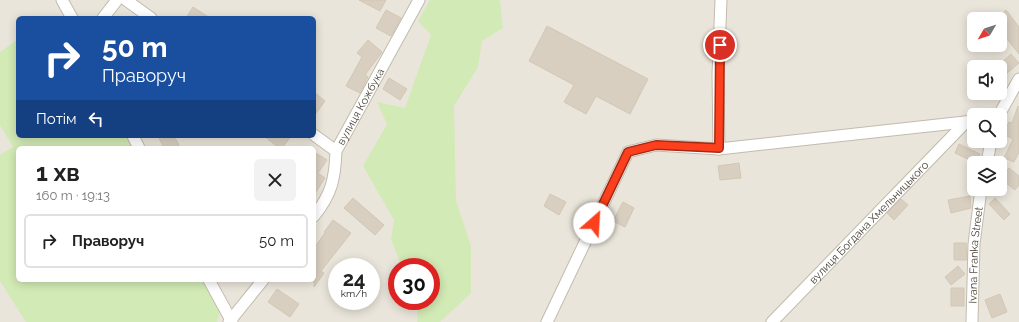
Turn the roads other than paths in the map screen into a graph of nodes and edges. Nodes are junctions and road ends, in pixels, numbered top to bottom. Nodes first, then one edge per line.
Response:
1 (62, 0) edge
2 (117, 0) edge
3 (126, 0) edge
4 (419, 0) edge
5 (721, 0) edge
6 (71, 16) edge
7 (105, 16) edge
8 (148, 16) edge
9 (1019, 79) edge
10 (1003, 108) edge
11 (967, 122) edge
12 (967, 125) edge
13 (316, 136) edge
14 (719, 148) junction
15 (336, 151) junction
16 (981, 196) edge
17 (316, 214) edge
18 (211, 282) edge
19 (260, 282) edge
20 (230, 321) edge
21 (547, 322) edge
22 (772, 322) edge
23 (972, 322) edge

1 - 6 street
2 - 7 street
3 - 8 street
4 - 15 street, вулиця Кожбука
5 - 14 street
9 - 10 street
11 - 14 street, вулиця Богдана Хмельницького
12 - 22 street, вулиця Богдана Хмельницького
13 - 15 street
14 - 21 street, вулиця Богдана Хмельницького
15 - 17 street, вулиця Кожбука
16 - 23 street, Ivana Franka Street
18 - 20 street
19 - 20 street

